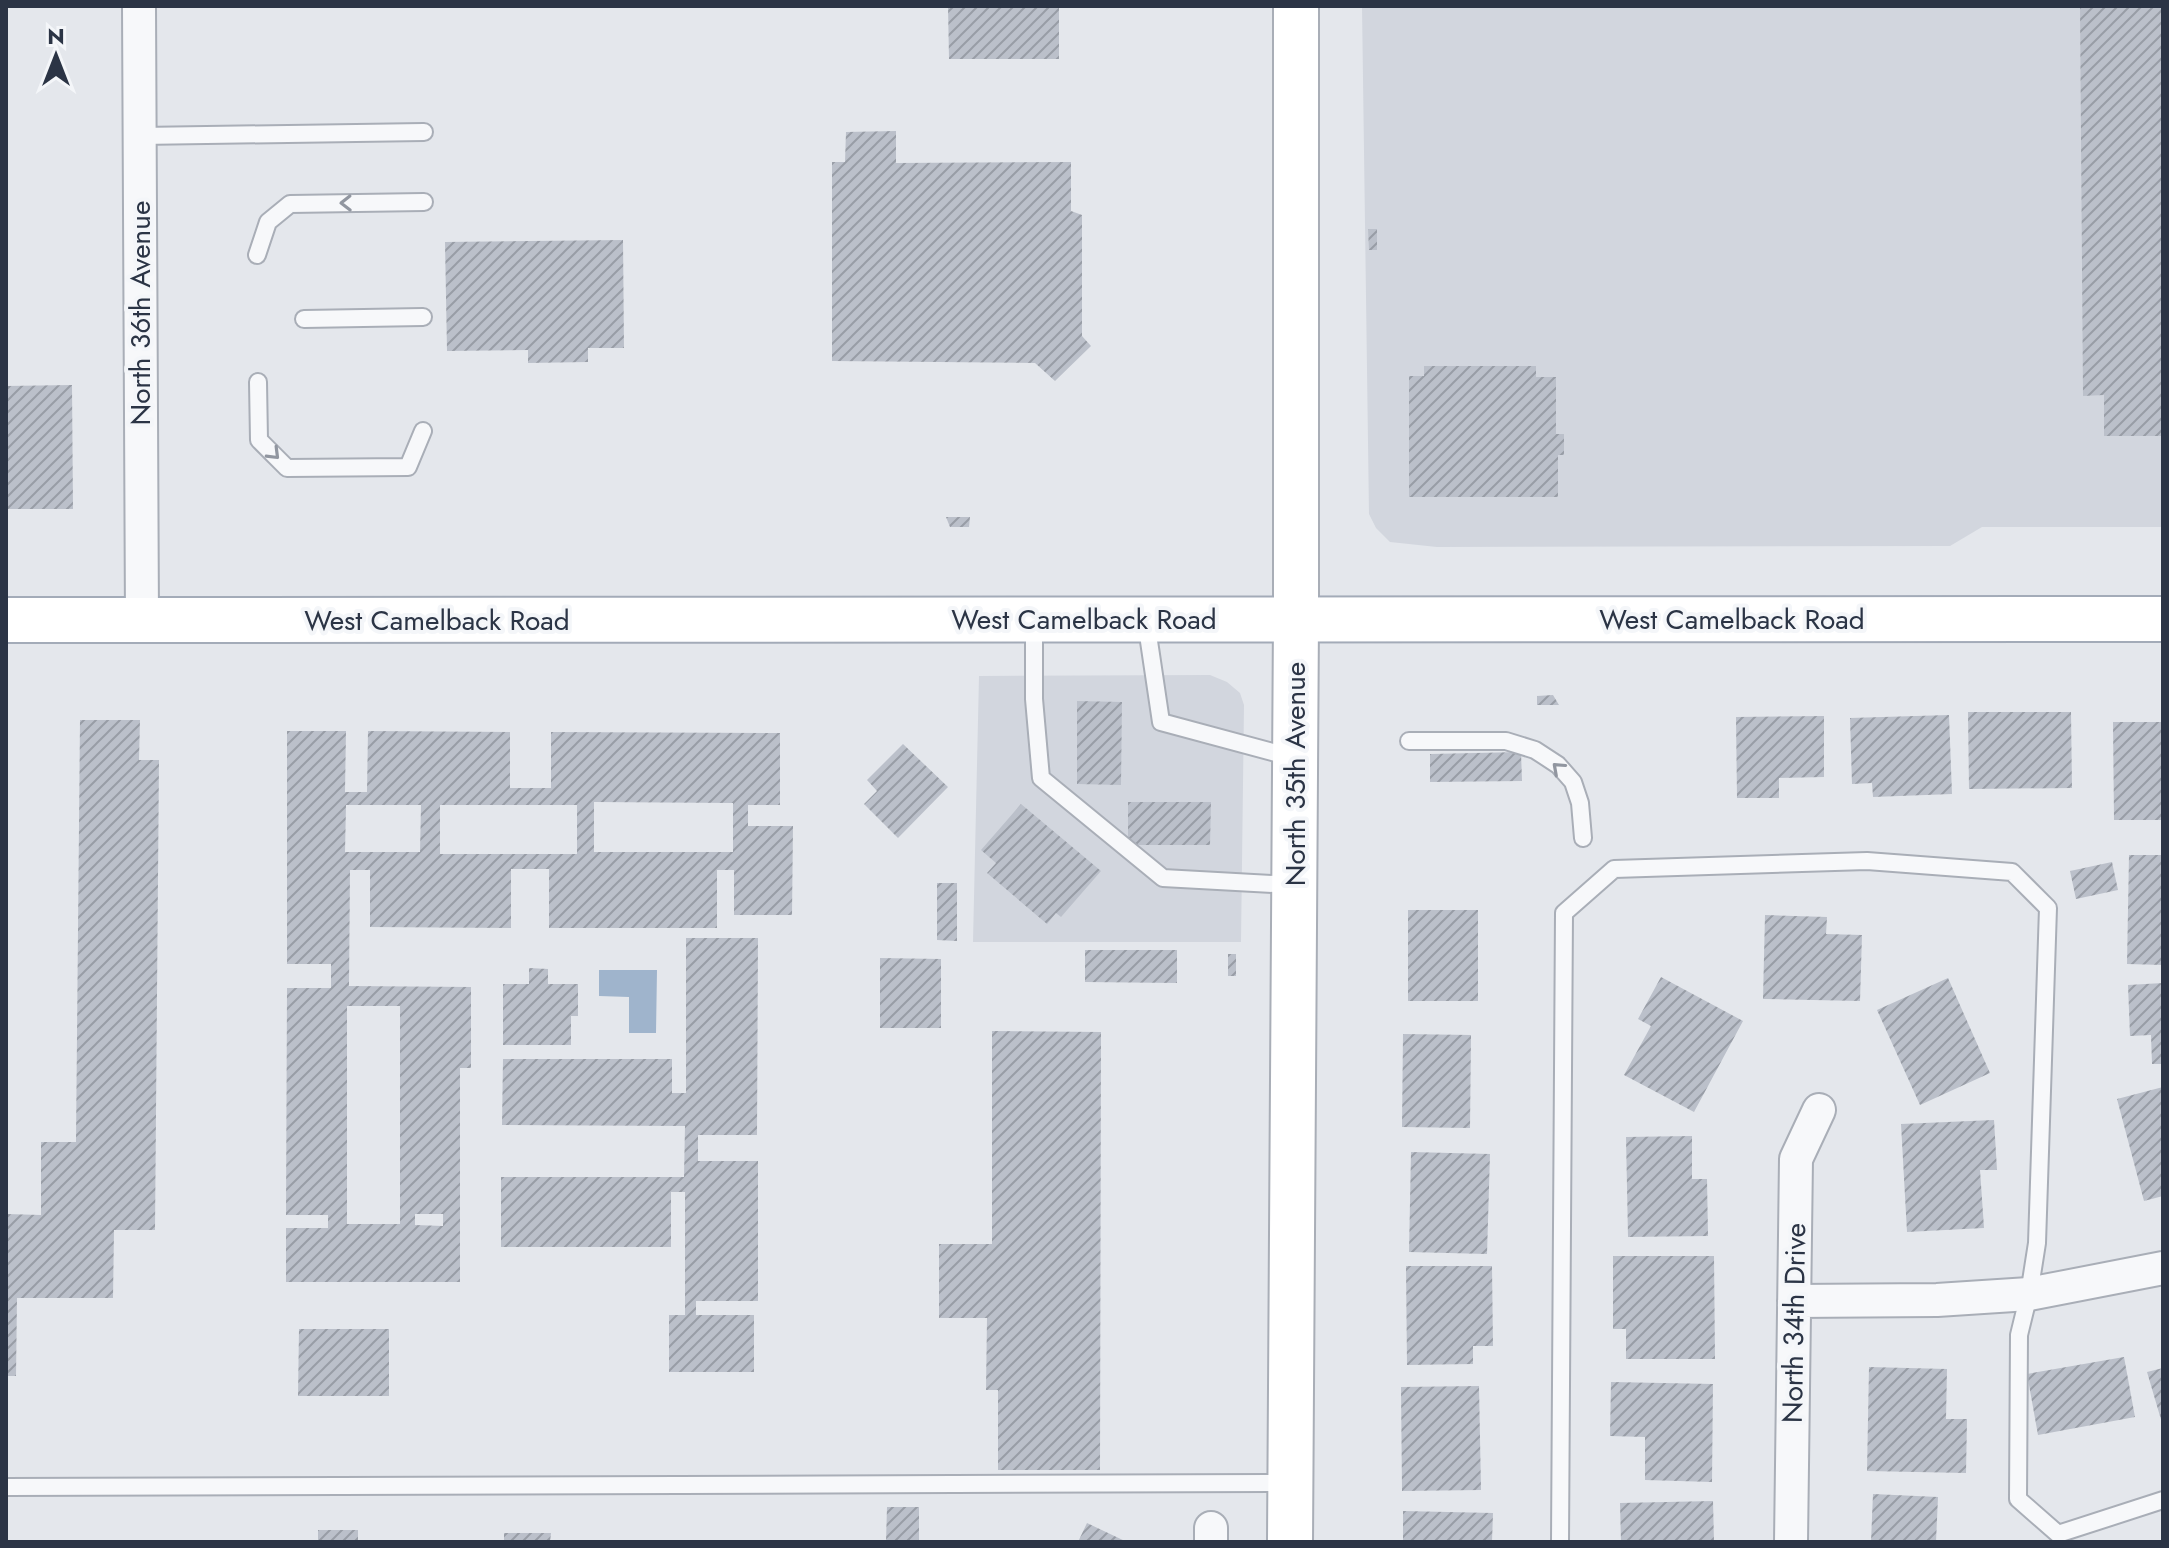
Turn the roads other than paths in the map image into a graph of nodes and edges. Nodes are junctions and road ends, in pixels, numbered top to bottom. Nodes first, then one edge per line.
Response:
1 (139, 6) edge
2 (1296, 6) edge
3 (424, 132) dead end
4 (140, 136) junction
5 (424, 202) dead end
6 (257, 255) dead end
7 (423, 317) dead end
8 (304, 319) dead end
9 (258, 382) dead end
10 (423, 431) dead end
11 (1034, 619) junction
12 (1146, 619) junction
13 (1296, 619) junction
14 (2163, 619) edge
15 (6, 620) edge
16 (142, 620) junction
17 (1409, 741) dead end
18 (1295, 758) junction
19 (1583, 838) dead end
20 (1295, 885) junction
21 (1819, 1110) dead end
22 (2163, 1268) edge
23 (2029, 1294) junction
24 (1794, 1301) junction
25 (1291, 1483) junction
26 (6, 1487) edge
27 (2163, 1500) edge
28 (1290, 1542) edge
29 (1560, 1542) edge
30 (1791, 1542) edge

1 - 4 street, North 36th Avenue
2 - 13 main road, North 35th Avenue
3 - 4 lane
4 - 16 street, North 36th Avenue
5 -> 6 lane
7 - 8 lane
9 -> 10 lane
11 - 12 main road, West Camelback Road
11 - 16 main road, West Camelback Road
11 - 20 lane
12 - 13 main road, West Camelback Road
12 - 18 lane
13 - 14 main road, West Camelback Road
13 - 18 main road, North 35th Avenue
15 - 16 main road, West Camelback Road
19 -> 17 lane
18 - 20 main road, North 35th Avenue
20 - 25 main road, North 35th Avenue
21 - 24 street, North 34th Drive
22 - 23 street
23 - 24 street
23 - 27 lane
23 - 29 lane
24 - 30 street, North 34th Drive
25 - 26 lane
25 - 28 main road, North 35th Avenue

